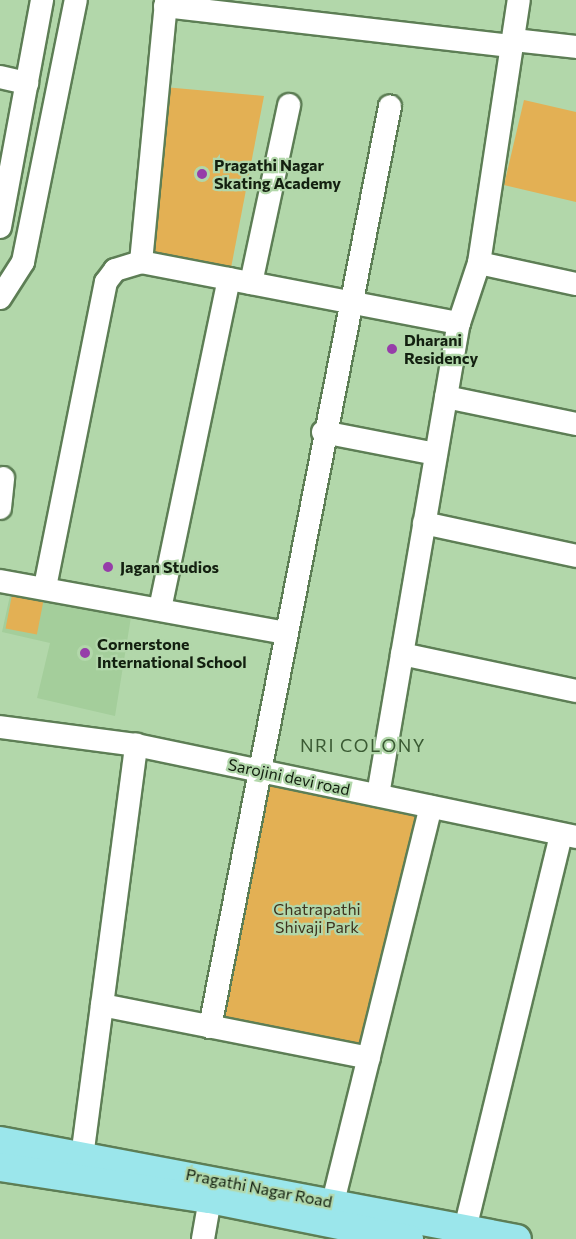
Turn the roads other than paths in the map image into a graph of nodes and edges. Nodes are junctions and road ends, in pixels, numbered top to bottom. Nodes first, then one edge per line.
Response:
1 (42, 0) edge
2 (76, 0) edge
3 (519, 0) edge
4 (165, 3) edge
5 (514, 43) junction
6 (576, 47) edge
7 (0, 77) edge
8 (27, 83) junction
9 (289, 105) dead end
10 (390, 106) dead end
11 (8, 182) junction
12 (38, 188) junction
13 (0, 227) edge
14 (141, 262) junction
15 (479, 262) junction
16 (229, 279) junction
17 (252, 283) junction
18 (576, 284) edge
19 (0, 298) edge
20 (348, 302) junction
21 (459, 323) junction
22 (446, 397) junction
23 (576, 424) edge
24 (323, 432) junction
25 (436, 454) junction
26 (3, 478) dead end
27 (0, 508) edge
28 (424, 523) junction
29 (576, 556) edge
30 (0, 581) edge
31 (45, 587) junction
32 (160, 609) junction
33 (285, 633) junction
34 (402, 654) junction
35 (576, 691) edge
36 (0, 727) edge
37 (136, 745) junction
38 (259, 770) junction
39 (378, 795) junction
40 (431, 807) junction
41 (568, 836) edge
42 (102, 1005) junction
43 (210, 1027) junction
44 (369, 1058) junction
45 (0, 1141) edge
46 (82, 1157) junction
47 (0, 1167) edge
48 (210, 1199) junction
49 (333, 1203) junction
50 (465, 1229) junction
51 (203, 1239) edge
52 (409, 1239) edge
53 (517, 1239) edge

1 - 8 street
2 - 12 street
3 - 5 street
4 - 5 street
4 - 14 street
5 - 6 street
5 - 15 street
7 - 8 street
8 - 11 street
9 - 17 street
10 - 20 street
11 - 12 street
11 - 13 street
12 - 19 street
14 - 16 street
14 - 31 street
15 - 18 street
15 - 21 street
16 - 17 street
16 - 32 street
17 - 20 street
20 - 21 street
20 - 24 street
21 - 22 street
22 - 23 street
22 - 25 street
24 - 25 street
24 - 33 street
25 - 28 street
26 - 27 street
28 - 29 street
28 - 34 street
30 - 31 street
31 - 32 street
32 - 33 street
33 - 38 street
34 - 35 street
34 - 39 street
36 - 37 street, Sarojini devi road
37 - 38 street, Sarojini devi road
37 - 42 street
38 - 39 street, Sarojini devi road
38 - 43 street
39 - 40 street, Sarojini devi road
40 - 41 street, Sarojini devi road
40 - 44 street
41 - 50 street
42 - 43 street
42 - 46 street
43 - 44 street
44 - 49 street
45 - 46 main road, Pragathi Nagar Road
46 - 49 main road, Pragathi Nagar Road
47 - 48 main road, Pragathi Nagar Road
48 - 51 street
48 - 52 main road, Pragathi Nagar Road
49 - 50 main road, Pragathi Nagar Road
50 - 53 main road, Pragathi Nagar Road

